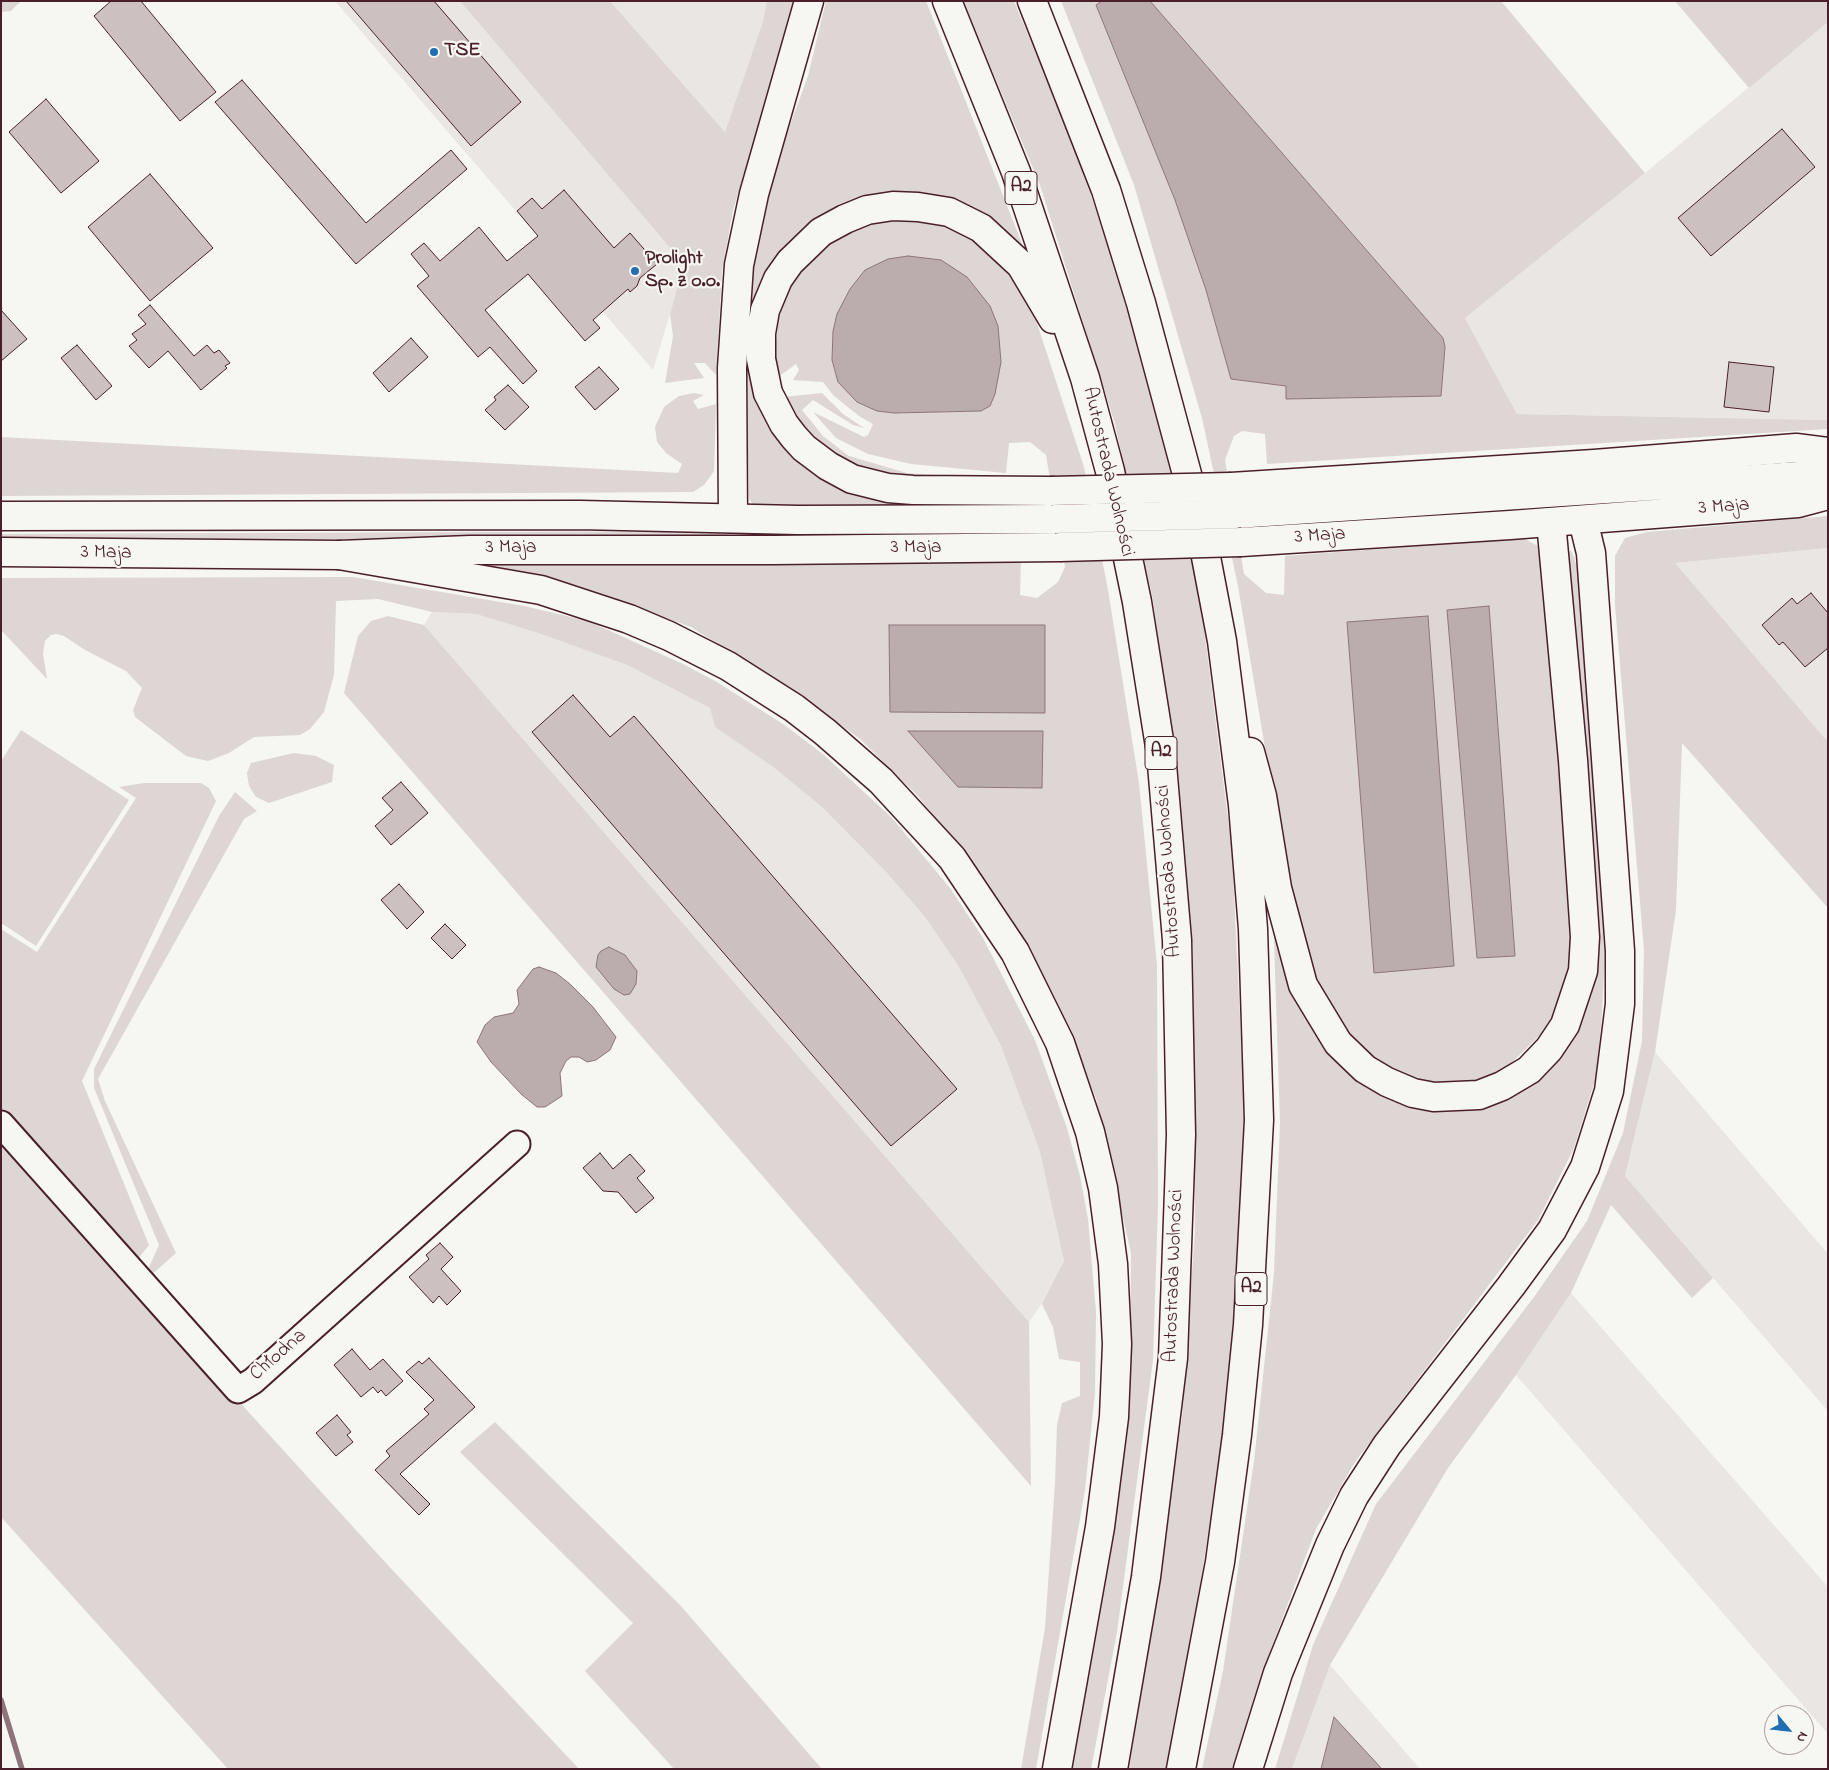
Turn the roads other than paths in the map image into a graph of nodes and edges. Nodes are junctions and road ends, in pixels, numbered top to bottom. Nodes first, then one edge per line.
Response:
1 (808, 1) edge
2 (947, 1) edge
3 (1032, 1) edge
4 (1085, 378) junction
5 (1828, 452) edge
6 (1828, 474) edge
7 (1563, 492) junction
8 (1828, 495) edge
9 (1, 516) edge
10 (732, 518) junction
11 (1583, 520) junction
12 (1551, 522) junction
13 (774, 550) junction
14 (1, 552) edge
15 (339, 555) junction
16 (1222, 641) junction
17 (1, 1124) edge
18 (517, 1144) dead end
19 (1057, 1769) edge
20 (1113, 1769) edge
21 (1181, 1769) edge
22 (1248, 1769) edge

1 - 10 main road
2 - 4 main road, Autostrada Wolności / A2
3 - 16 main road, A2
4 - 5 main road, bridge
4 - 20 main road, Autostrada Wolności / A2
6 - 7 main road, 3 Maja
7 - 10 main road, 3 Maja, bridge
7 - 11 main road
7 - 12 main road
8 - 11 main road, 3 Maja
9 - 10 main road, 3 Maja
10 - 13 main road
11 - 12 main road, 3 Maja
11 - 22 main road
12 - 13 main road, 3 Maja, bridge
12 - 16 main road
13 - 15 main road, 3 Maja
14 - 15 main road, 3 Maja
15 - 19 main road
16 - 21 main road, A2
17 - 18 street, Chłodna

